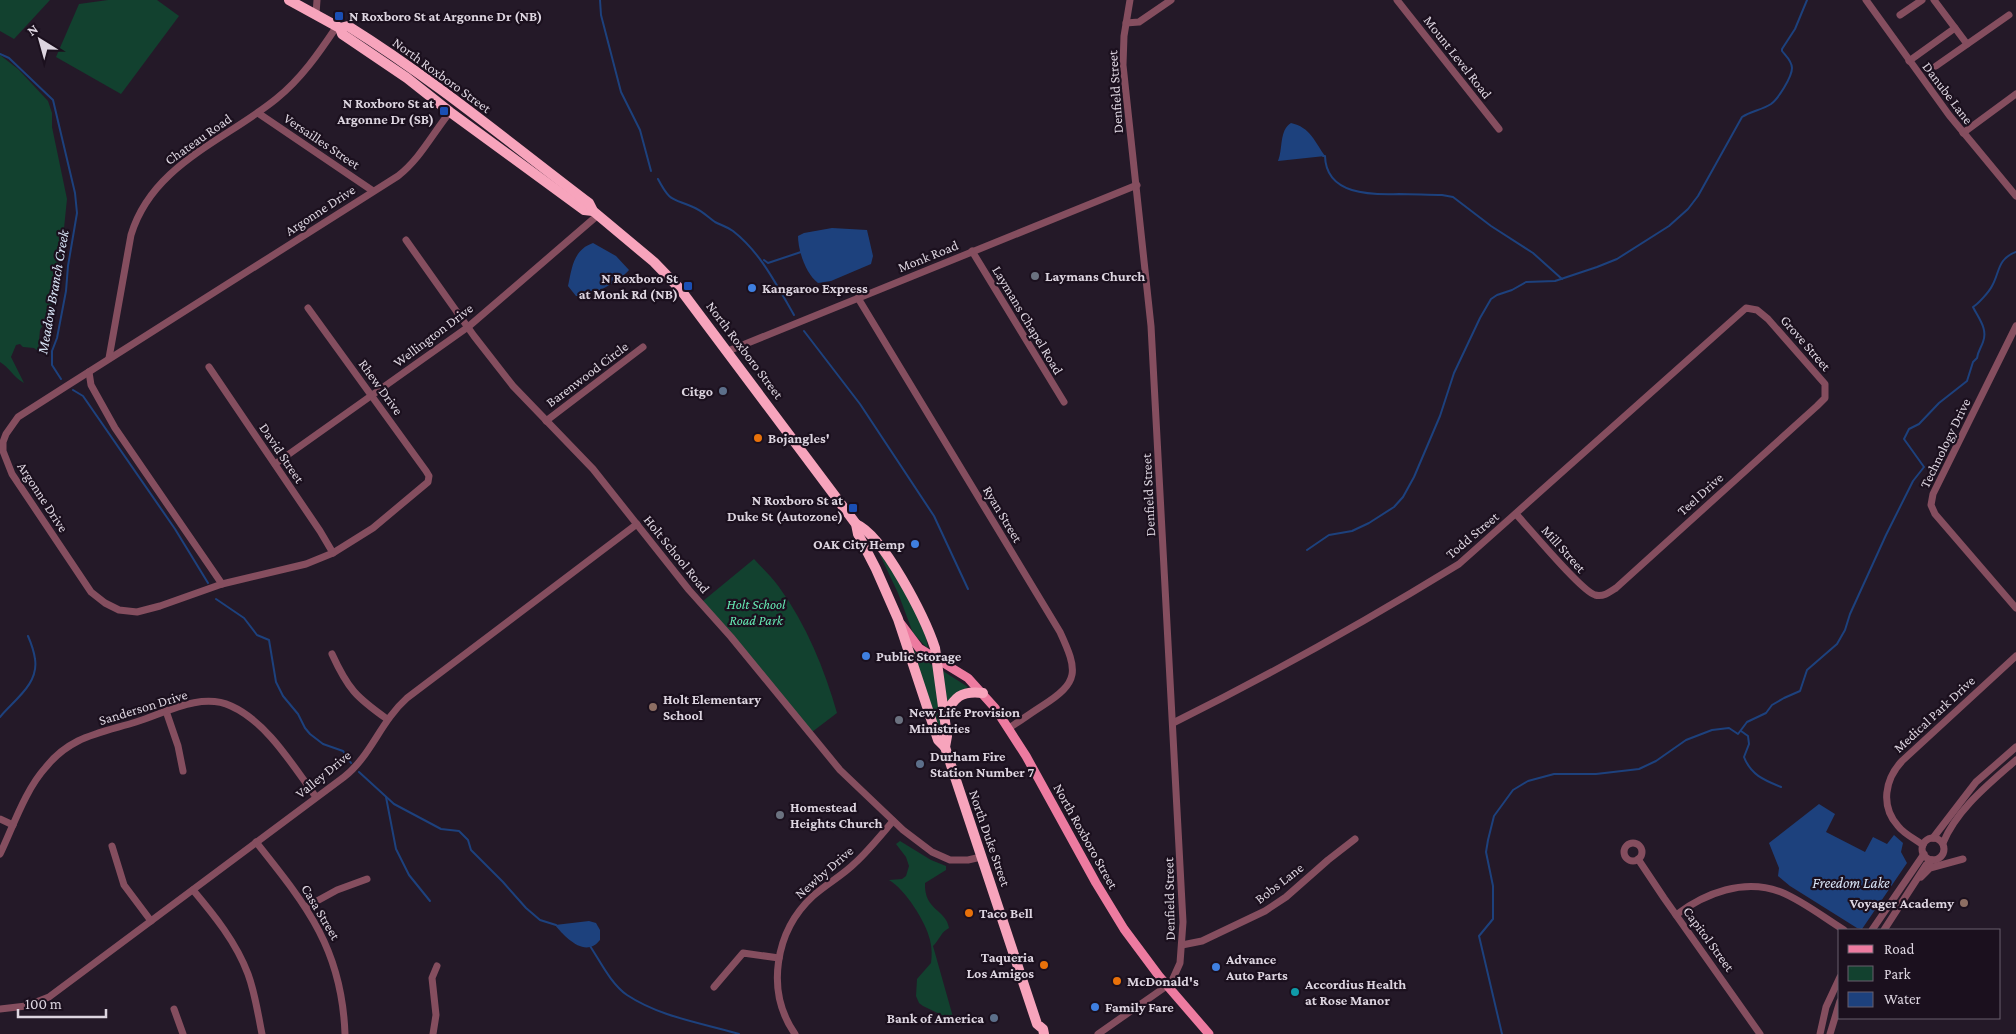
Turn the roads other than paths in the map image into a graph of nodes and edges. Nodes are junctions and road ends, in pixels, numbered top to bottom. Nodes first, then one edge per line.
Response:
1 (289, 0) edge
2 (317, 0) edge
3 (1130, 0) edge
4 (1171, 0) edge
5 (1397, 0) edge
6 (1866, 0) edge
7 (1922, 0) edge
8 (1934, 0) edge
9 (316, 14) junction
10 (2009, 14) dead end
11 (1900, 15) dead end
12 (1126, 23) junction
13 (339, 27) junction
14 (1955, 28) junction
15 (1967, 44) junction
16 (1909, 61) junction
17 (1936, 66) dead end
18 (407, 78) junction
19 (2016, 94) edge
20 (456, 101) junction
21 (450, 112) junction
22 (258, 113) junction
23 (1499, 129) dead end
24 (1963, 133) junction
25 (501, 136) junction
26 (1137, 184) junction
27 (373, 191) junction
28 (2016, 196) edge
29 (595, 213) junction
30 (406, 240) dead end
31 (972, 251) junction
32 (858, 298) junction
33 (308, 308) dead end
34 (1746, 308) joint
35 (2016, 326) edge
36 (468, 327) junction
37 (643, 347) dead end
38 (728, 351) junction
39 (110, 358) junction
40 (209, 367) dead end
41 (89, 372) junction
42 (372, 396) junction
43 (1064, 402) dead end
44 (1818, 406) joint
45 (546, 421) junction
46 (275, 464) junction
47 (428, 482) joint
48 (1516, 514) junction
49 (637, 524) junction
50 (856, 524) junction
51 (333, 553) junction
52 (222, 584) junction
53 (1597, 596) joint
54 (2016, 608) edge
55 (898, 620) junction
56 (332, 654) dead end
57 (2016, 656) edge
58 (936, 658) junction
59 (983, 693) junction
60 (166, 711) junction
61 (943, 716) junction
62 (387, 719) junction
63 (1173, 724) junction
64 (1009, 728) junction
65 (945, 747) junction
66 (2016, 747) edge
67 (2016, 760) edge
68 (183, 771) dead end
69 (316, 797) junction
70 (0, 819) edge
71 (893, 821) junction
72 (13, 825) junction
73 (1933, 838) junction
74 (1355, 839) dead end
75 (256, 842) junction
76 (1942, 843) junction
77 (1923, 845) junction
78 (112, 846) dead end
79 (0, 854) edge
80 (1924, 854) junction
81 (981, 857) junction
82 (1638, 859) dead end
83 (1963, 859) dead end
84 (1932, 860) junction
85 (367, 879) dead end
86 (1914, 884) junction
87 (193, 890) junction
88 (306, 907) junction
89 (1676, 915) junction
90 (151, 921) junction
91 (1842, 929) edge
92 (1873, 929) edge
93 (1885, 929) edge
94 (1182, 945) junction
95 (778, 958) junction
96 (437, 966) dead end
97 (1838, 981) edge
98 (714, 987) dead end
99 (1168, 987) junction
100 (1838, 1008) edge
101 (0, 1009) edge
102 (174, 1009) dead end
103 (1037, 1029) edge
104 (183, 1034) edge
105 (262, 1034) edge
106 (346, 1034) edge
107 (433, 1034) edge
108 (795, 1034) edge
109 (1044, 1034) edge
110 (1098, 1034) edge
111 (1209, 1034) edge
112 (1760, 1034) edge
113 (1820, 1034) edge
114 (1830, 1034) edge

1 - 9 highway, North Roxboro Street
2 - 9 street
3 - 12 street, Denfield Street
4 - 12 street
5 - 23 street, Mount Level Road
6 - 16 street, Danube Lane
7 - 11 street
8 - 14 street
9 - 13 highway, North Roxboro Street
10 - 15 street
12 - 26 street, Denfield Street
13 - 18 highway, North Roxboro Street
13 - 20 highway, North Roxboro Street
13 - 22 street, Chateau Road
14 - 15 street
14 - 16 street
15 - 17 street
16 - 24 street, Danube Lane
18 - 20 highway
18 - 21 highway, North Roxboro Street
19 - 24 street
20 - 25 highway, North Roxboro Street
21 - 25 highway
21 - 27 street, Argonne Drive
21 - 29 highway, North Roxboro Street
22 - 27 street, Versailles Street
22 - 39 street, Chateau Road
24 - 28 street, Danube Lane
25 - 29 highway, North Roxboro Street
26 - 31 street, Monk Road
26 - 63 street, Denfield Street
27 - 39 street, Argonne Drive
29 - 36 street, Wellington Drive
29 - 38 highway, North Roxboro Street
30 - 36 street, Holt School Road
31 - 32 street, Monk Road
31 - 43 street, Laymans Chapel Road
32 - 38 street, Monk Road
32 - 64 street, Ryan Street
33 - 42 street, Rhew Drive
34 - 44 street, Grove Street
34 - 48 street, Todd Street
35 - 54 street, Technology Drive
36 - 42 street, Wellington Drive
36 - 45 street, Holt School Road
37 - 45 street, Barenwood Circle
38 - 50 highway, North Roxboro Street
39 - 41 street, Argonne Drive
40 - 46 street, David Street
41 - 52 street
41 - 52 street, Argonne Drive
42 - 46 street, Wellington Drive
42 - 47 street, Rhew Drive
44 - 53 street, Teel Drive
45 - 49 street, Holt School Road
46 - 51 street, David Street
47 - 51 street, Argonne Drive
48 - 53 street, Mill Street
48 - 63 street, Todd Street
49 - 62 street, Valley Drive
49 - 71 street, Holt School Road
50 - 55 highway, North Roxboro Street
50 - 58 highway, North Roxboro Street
51 - 52 street, Argonne Drive
55 - 58 main road, North Roxboro Street
55 - 65 highway, North Duke Street
56 - 62 street
57 - 77 street, Medical Park Drive
58 - 59 main road, North Roxboro Street
58 - 61 highway, North Duke Street
59 - 61 highway
59 - 64 main road, North Roxboro Street
60 - 68 street
60 - 69 street, Sanderson Drive
60 - 72 street, Sanderson Drive
61 - 65 highway, North Duke Street
62 - 69 street, Valley Drive
63 - 94 street, Denfield Street
64 - 99 main road, North Roxboro Street
65 - 81 highway, North Duke Street
66 - 73 street
67 - 76 street
69 - 75 street, Valley Drive
70 - 72 street
71 - 81 street, Holt School Road
71 - 95 street, Newby Drive
72 - 79 street, Sanderson Drive
73 - 76 street
73 - 77 street
74 - 94 street, Bobs Lane
75 - 87 street, Valley Drive
75 - 88 street, Casa Street
76 - 84 street
77 - 80 street
78 - 90 street
80 - 84 street
80 - 92 street
81 - 103 highway, North Duke Street
82 - 89 street, Capitol Street
83 - 86 street
84 - 86 street
85 - 88 street
86 - 93 street
87 - 90 street, Valley Drive
87 - 105 street
88 - 106 street, Casa Street
89 - 91 street
89 - 112 street, Capitol Street
90 - 101 street, Valley Drive
94 - 99 street, Denfield Street
95 - 98 street
95 - 108 street, Newby Drive
96 - 107 street
97 - 113 street
99 - 110 street
99 - 111 main road, North Roxboro Street
100 - 114 street
102 - 104 street
103 - 109 highway, North Duke Street

